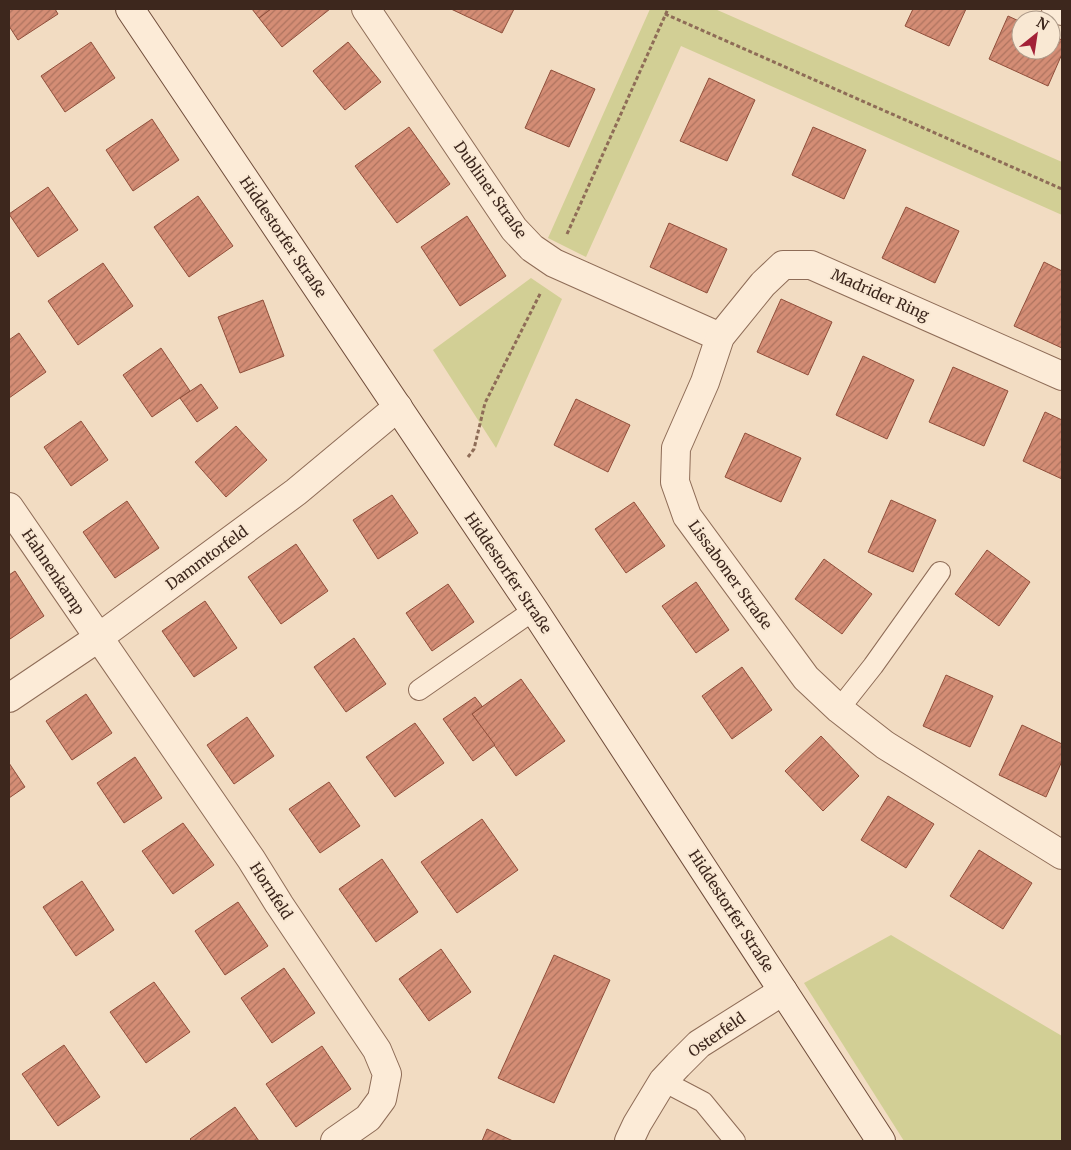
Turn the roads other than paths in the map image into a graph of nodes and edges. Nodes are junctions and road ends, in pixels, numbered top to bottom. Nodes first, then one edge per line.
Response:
1 (130, 9) edge
2 (366, 9) edge
3 (1056, 9) edge
4 (1062, 11) edge
5 (720, 337) junction
6 (1062, 376) edge
7 (398, 407) junction
8 (9, 507) edge
9 (940, 572) dead end
10 (534, 610) junction
11 (98, 638) junction
12 (419, 690) dead end
13 (9, 698) edge
14 (839, 709) junction
15 (1061, 852) edge
16 (783, 991) junction
17 (664, 1081) junction
18 (335, 1141) edge
19 (629, 1141) edge
20 (735, 1141) edge
21 (881, 1141) edge

1 - 7 street, Hiddestorfer Straße
2 - 5 street, Dubliner Straße
3 - 4 street
5 - 6 street, Madrider Ring
5 - 14 street, Lissaboner Straße
7 - 10 street, Hiddestorfer Straße
7 - 11 street, Dammtorfeld
8 - 11 street, Hahnenkamp
9 - 14 lane
10 - 12 lane
10 - 16 street, Hiddestorfer Straße
11 - 13 street, Dammtorfeld
11 - 18 street, Hornfeld
14 - 15 street, Lissaboner Straße
16 - 17 street, Osterfeld
16 - 21 street, Hiddestorfer Straße
17 - 19 street, Osterfeld
17 - 20 lane

